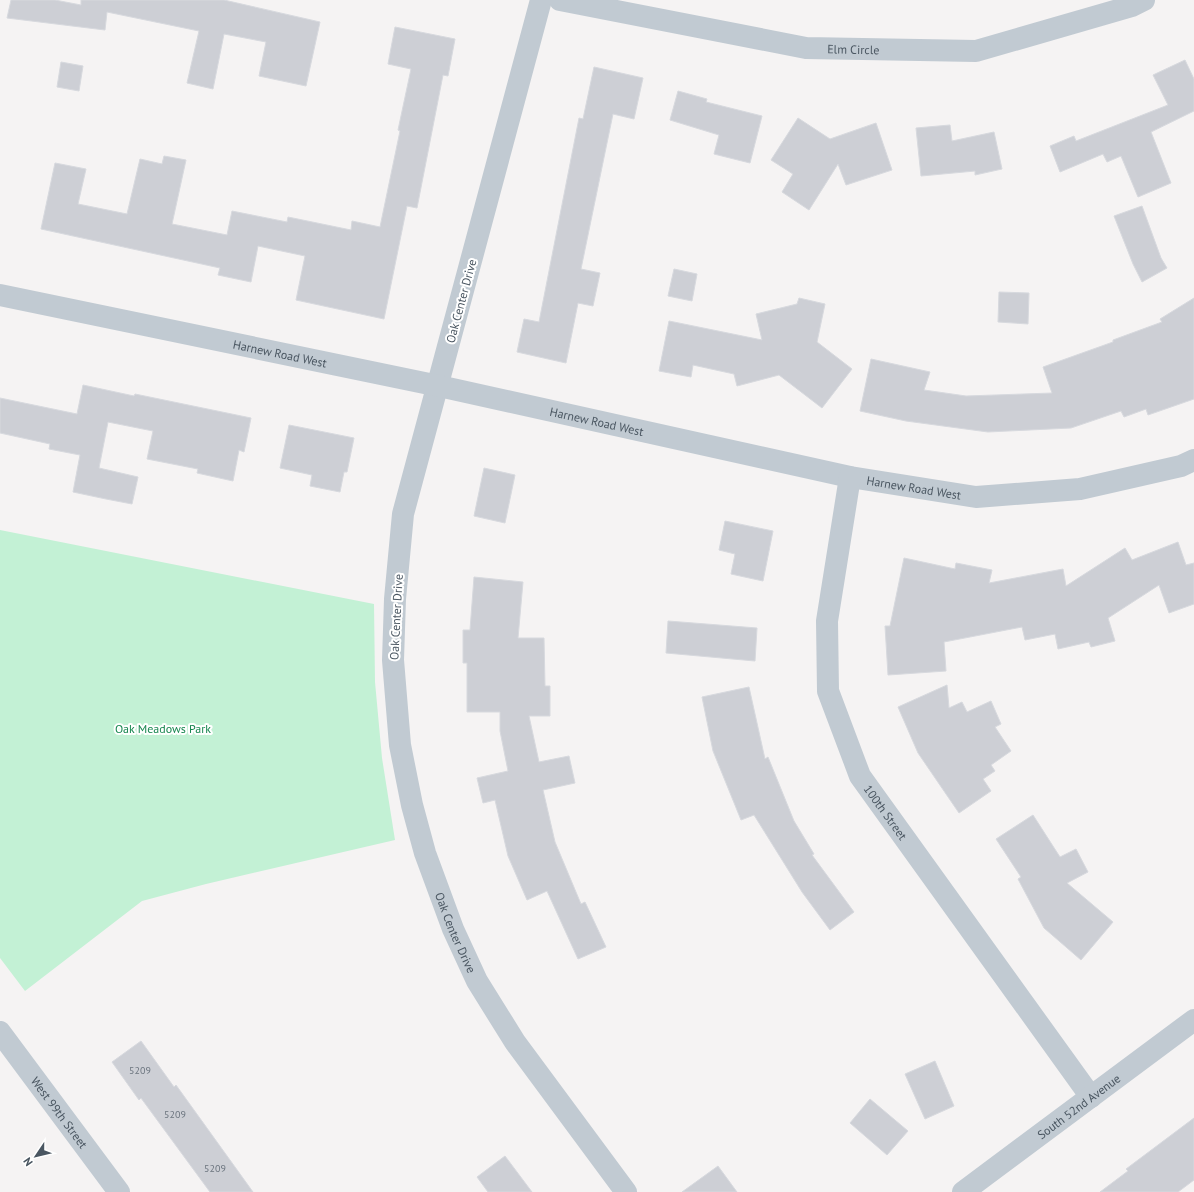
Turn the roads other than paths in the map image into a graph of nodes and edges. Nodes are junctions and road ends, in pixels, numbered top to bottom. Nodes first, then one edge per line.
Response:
1 (541, 0) edge
2 (560, 0) edge
3 (1144, 0) edge
4 (0, 295) edge
5 (439, 386) junction
6 (1194, 460) edge
7 (850, 477) junction
8 (1194, 1020) edge
9 (0, 1032) edge
10 (1091, 1097) junction
11 (119, 1192) edge
12 (626, 1192) edge
13 (963, 1192) edge

1 - 5 street, Oak Center Drive
2 - 3 street, Elm Circle
4 - 5 street, Harnew Road West
5 - 7 street, Harnew Road West
5 - 12 street, Oak Center Drive
6 - 7 street, Harnew Road West
7 - 10 street, 100th Street
8 - 10 street, South 52nd Avenue
9 - 11 street, West 99th Street
10 - 13 street, South 52nd Avenue

